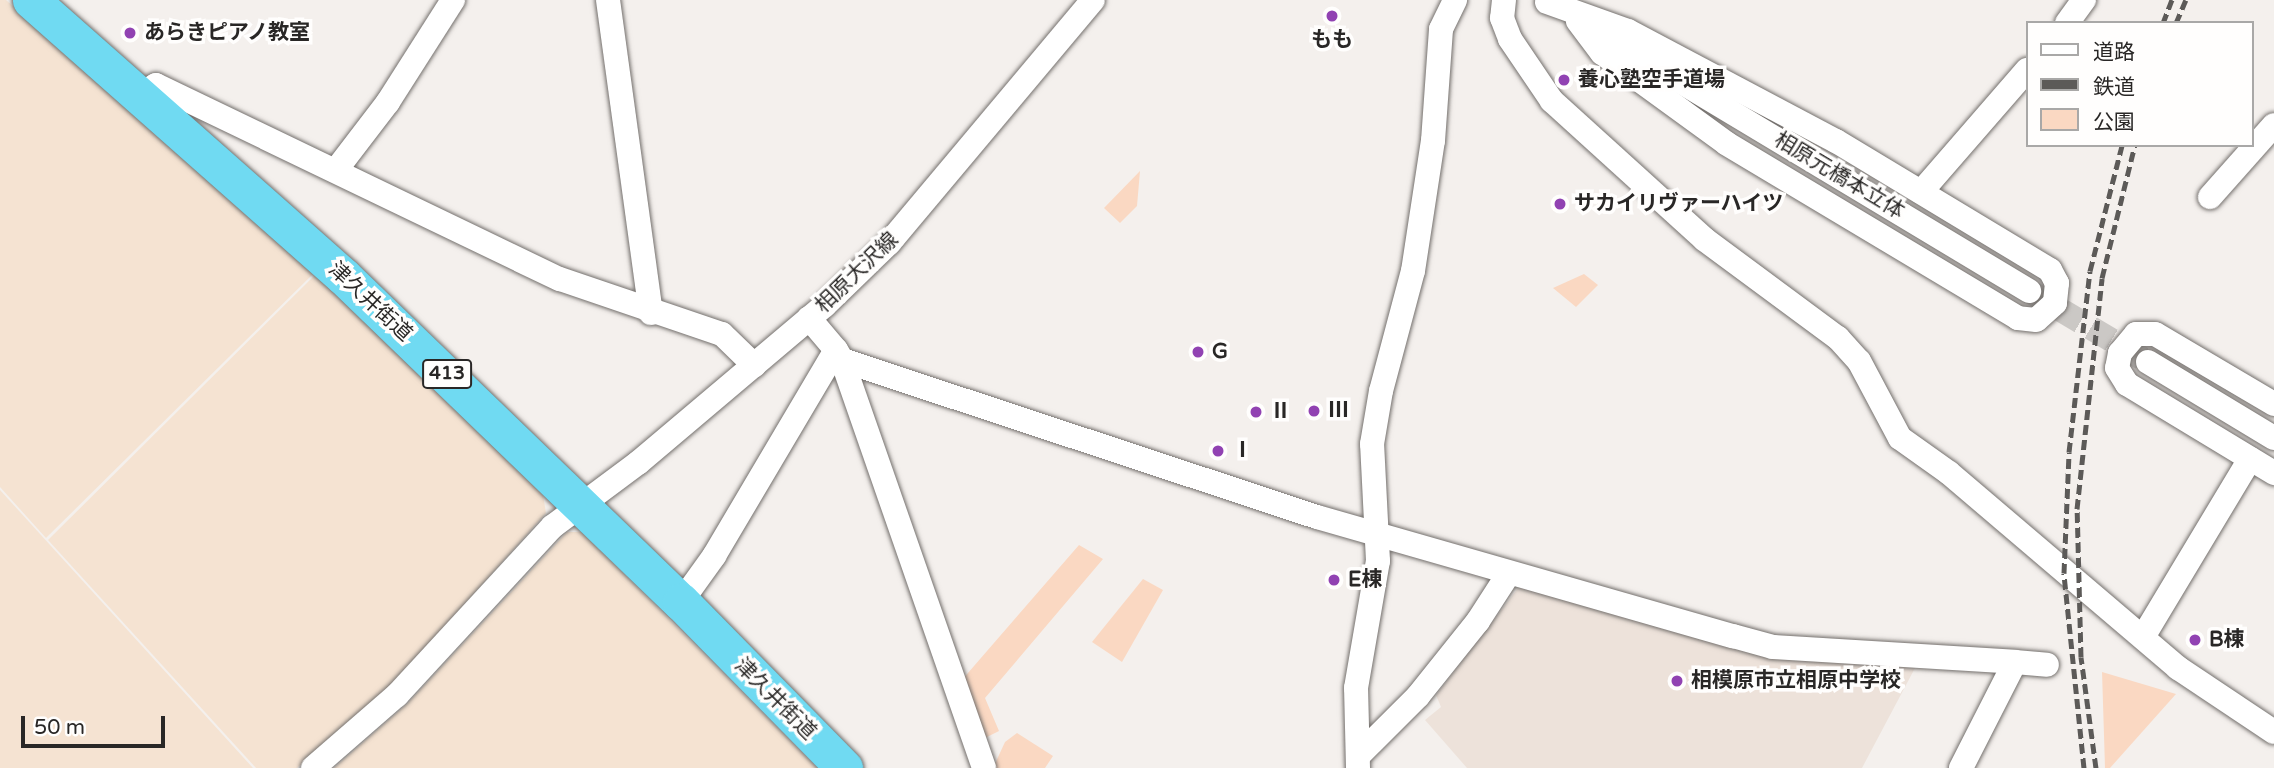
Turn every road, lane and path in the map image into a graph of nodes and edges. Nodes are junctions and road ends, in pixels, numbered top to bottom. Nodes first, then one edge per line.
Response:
1 (31, 0) edge
2 (453, 0) edge
3 (608, 0) edge
4 (1093, 0) edge
5 (1455, 0) edge
6 (1504, 0) edge
7 (1545, 1) edge
8 (1578, 21) junction
9 (2025, 72) edge
10 (139, 96) junction
11 (2268, 120) edge
12 (2253, 140) edge
13 (2248, 147) edge
14 (336, 170) junction
15 (1921, 192) junction
16 (2210, 197) dead end
17 (2029, 290) tunnel mouth
18 (652, 313) junction
19 (809, 318) junction
20 (839, 355) junction
21 (2148, 362) tunnel mouth
22 (754, 365) junction
23 (2274, 404) edge
24 (2274, 438) edge
25 (2250, 458) junction
26 (2274, 473) edge
27 (582, 505) junction
28 (1378, 535) junction
29 (1509, 573) junction
30 (681, 602) junction
31 (2143, 637) junction
32 (2015, 662) junction
33 (2047, 665) dead end
34 (2274, 732) edge
35 (1358, 762) edge
36 (313, 768) edge
37 (844, 768) edge
38 (985, 768) edge
39 (1961, 768) edge

1 - 10 highway, 津久井街道 / 413
2 - 14 street
3 - 18 street
4 - 19 street, 相原大沢線
5 - 28 street
6 - 31 street
7 - 8 street, 相原元橋本立体
7 - 15 street
8 - 15 street
8 - 17 street, 相原元橋本立体
9 - 15 street
10 - 14 street
10 - 27 highway, 津久井街道 / 413
11 - 12 street
13 - 16 street
14 - 18 street
18 - 22 street
19 - 20 street
19 - 22 street, 相原大沢線
20 - 28 street
20 - 30 street
20 - 38 street
21 - 24 street
22 - 27 street, 相原大沢線
23 - 25 street
25 - 26 street
25 - 31 street
27 - 30 highway, 津久井街道 / 413
27 - 36 street, 相原大沢線
28 - 29 street
28 - 35 street
29 - 32 street
29 - 35 street
30 - 37 highway, 津久井街道 / 413
31 - 34 street
32 - 33 street
32 - 39 street

